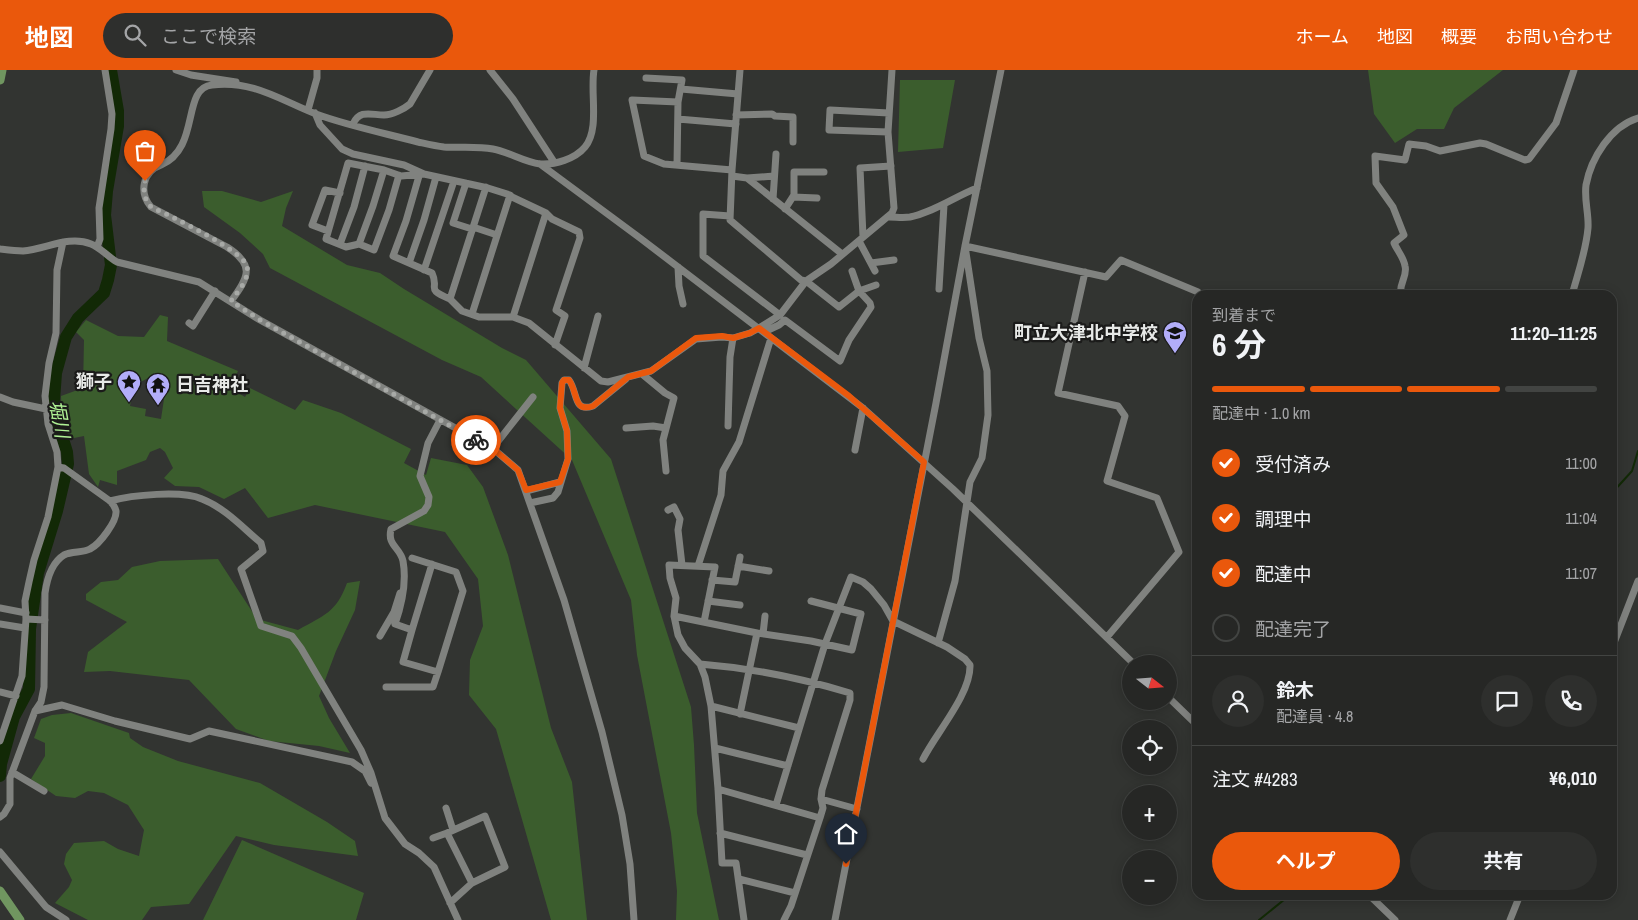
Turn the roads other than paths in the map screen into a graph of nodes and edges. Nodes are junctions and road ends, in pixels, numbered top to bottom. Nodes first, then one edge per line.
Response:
1 (2, 70) edge
2 (105, 70) edge
3 (170, 70) edge
4 (317, 70) edge
5 (430, 70) edge
6 (490, 70) edge
7 (594, 70) edge
8 (740, 70) edge
9 (892, 70) edge
10 (1001, 70) edge
11 (1574, 70) edge
12 (177, 71) edge
13 (195, 73) edge
14 (646, 78) dead end
15 (0, 80) edge
16 (246, 87) junction
17 (681, 90) junction
18 (738, 94) junction
19 (678, 102) junction
20 (312, 112) junction
21 (889, 112) junction
22 (736, 115) junction
23 (1638, 118) edge
24 (678, 119) junction
25 (353, 124) junction
26 (736, 124) junction
27 (888, 132) junction
28 (793, 142) dead end
29 (776, 154) dead end
30 (554, 162) junction
31 (540, 164) junction
32 (677, 165) junction
33 (365, 166) junction
34 (891, 166) junction
35 (384, 170) junction
36 (824, 172) dead end
37 (732, 173) junction
38 (399, 175) junction
39 (422, 175) junction
40 (774, 176) junction
41 (436, 177) junction
42 (747, 178) junction
43 (454, 181) junction
44 (466, 183) junction
45 (486, 187) junction
46 (977, 188) junction
47 (340, 193) junction
48 (510, 195) junction
49 (793, 197) junction
50 (817, 198) dead end
51 (773, 199) junction
52 (944, 206) junction
53 (785, 209) junction
54 (546, 213) junction
55 (730, 216) junction
56 (889, 217) junction
57 (473, 228) junction
58 (328, 231) junction
59 (497, 235) junction
60 (861, 239) junction
61 (63, 242) junction
62 (340, 244) junction
63 (359, 244) junction
64 (965, 246) junction
65 (97, 247) junction
66 (0, 249) edge
67 (842, 254) junction
68 (894, 260) dead end
69 (409, 263) junction
70 (871, 263) junction
71 (678, 267) junction
72 (424, 270) junction
73 (852, 271) dead end
74 (875, 271) dead end
75 (1085, 272) junction
76 (806, 280) junction
77 (876, 284) dead end
78 (939, 289) dead end
79 (1193, 290) edge
80 (1400, 290) edge
81 (1573, 290) edge
82 (215, 291) junction
83 (859, 291) junction
84 (450, 299) junction
85 (231, 301) junction
86 (683, 304) dead end
87 (472, 314) junction
88 (780, 315) junction
89 (598, 316) dead end
90 (513, 317) junction
91 (190, 324) dead end
92 (761, 330) junction
93 (733, 338) junction
94 (771, 338) junction
95 (555, 345) junction
96 (584, 368) junction
97 (642, 374) junction
98 (628, 377) junction
99 (0, 397) edge
100 (533, 397) dead end
101 (863, 408) junction
102 (46, 409) junction
103 (440, 420) junction
104 (728, 426) dead end
105 (626, 428) dead end
106 (666, 428) junction
107 (492, 449) junction
108 (855, 450) dead end
109 (924, 462) junction
110 (58, 467) junction
111 (666, 471) dead end
112 (560, 482) junction
113 (526, 490) junction
114 (110, 501) junction
115 (967, 502) junction
116 (530, 503) junction
117 (673, 507) dead end
118 (740, 556) dead end
119 (412, 558) dead end
120 (432, 564) junction
121 (682, 565) junction
122 (698, 566) junction
123 (738, 566) junction
124 (769, 570) dead end
125 (404, 577) junction
126 (712, 580) junction
127 (1638, 581) edge
128 (708, 601) junction
129 (811, 601) dead end
130 (740, 606) dead end
131 (0, 608) edge
132 (839, 608) junction
133 (26, 616) junction
134 (674, 616) junction
135 (765, 616) dead end
136 (45, 620) junction
137 (893, 621) junction
138 (704, 622) junction
139 (0, 624) edge
140 (25, 628) junction
141 (412, 630) junction
142 (760, 633) junction
143 (1617, 635) edge
144 (380, 636) dead end
145 (1107, 637) junction
146 (938, 642) junction
147 (825, 644) junction
148 (1125, 655) edge
149 (700, 664) junction
150 (749, 671) junction
151 (438, 672) junction
152 (814, 682) junction
153 (386, 687) dead end
154 (0, 692) edge
155 (16, 696) junction
156 (712, 706) junction
157 (1178, 707) edge
158 (35, 711) junction
159 (740, 714) junction
160 (1192, 720) edge
161 (799, 728) junction
162 (2, 731) edge
163 (0, 741) edge
164 (715, 748) junction
165 (923, 759) dead end
166 (788, 766) junction
167 (12, 772) junction
168 (718, 789) junction
169 (44, 791) dead end
170 (376, 794) junction
171 (821, 799) junction
172 (776, 805) junction
173 (446, 808) dead end
174 (856, 809) junction
175 (0, 817) edge
176 (820, 818) junction
177 (450, 831) junction
178 (720, 834) junction
179 (433, 838) dead end
180 (0, 852) edge
181 (807, 855) junction
182 (739, 879) junction
183 (472, 883) junction
184 (0, 891) edge
185 (796, 893) junction
186 (1375, 900) edge
187 (1518, 900) edge
188 (450, 903) junction
189 (20, 920) edge
190 (66, 920) edge
191 (458, 920) edge
192 (634, 920) edge
193 (744, 920) edge
194 (784, 920) edge
195 (835, 920) edge
196 (1395, 920) edge
197 (1510, 920) edge

1 - 15 main road
2 - 65 street
3 - 12 street
4 - 20 street
5 - 25 street
6 - 30 street
7 - 30 street
8 - 18 street
9 - 21 street
10 - 46 street
11 - 80 street
12 - 13 street
13 - 16 street
14 - 17 street
16 - 20 street
16 - 85 street
17 - 18 street
17 - 19 street
18 - 22 street
19 - 24 street
19 - 32 street
20 - 25 street
20 - 39 street
21 - 27 street
21 - 27 street
22 - 26 street
22 - 28 street
23 - 81 street
24 - 26 street
24 - 32 street
25 - 31 street
26 - 37 street
27 - 34 street
29 - 40 street
30 - 31 street
31 - 71 street
32 - 37 street
33 - 35 street
33 - 47 street
33 - 62 street
34 - 56 street
34 - 60 street
35 - 38 street
35 - 63 street
36 - 49 street
37 - 42 street
37 - 55 street
38 - 39 street
38 - 63 street
39 - 41 street
39 - 69 street
40 - 42 street
40 - 51 street
41 - 43 street
41 - 69 street
42 - 51 street
43 - 44 street
43 - 72 street
44 - 45 street
44 - 57 street
45 - 48 street
45 - 57 street
46 - 52 street
46 - 64 street
47 - 58 street
47 - 58 street
48 - 54 street
48 - 59 street
49 - 50 street
49 - 53 street
51 - 53 street
52 - 56 street
52 - 78 street
53 - 67 street
54 - 90 street
54 - 95 street
55 - 76 street
55 - 88 street
56 - 60 street
57 - 59 street
57 - 84 street
58 - 62 street
59 - 87 street
60 - 67 street
60 - 70 street
61 - 65 street
61 - 66 street
61 - 102 street
62 - 63 street
64 - 75 street
64 - 109 street
64 - 115 street
65 - 82 street
67 - 76 street
68 - 70 street
69 - 72 street
70 - 74 street
71 - 86 street
71 - 92 street
72 - 84 street
73 - 83 street
75 - 79 street
75 - 145 street
76 - 83 street
76 - 88 street
77 - 83 street
82 - 85 street
82 - 91 street
83 - 92 street
84 - 87 street
85 - 103 street
87 - 90 street
88 - 92 street
89 - 96 street
90 - 95 street
92 - 93 street
92 - 94 street
93 - 97 street
93 - 104 street
94 - 101 street
94 - 122 street
95 - 96 street
96 - 98 street
97 - 98 street
97 - 106 street
98 - 112 street
99 - 102 street
100 - 107 street
101 - 108 street
101 - 109 street
102 - 110 street
103 - 107 street
103 - 125 street
105 - 106 street
106 - 111 street
107 - 113 street
109 - 115 street
109 - 137 street
110 - 114 street
110 - 133 street
112 - 113 street
112 - 116 street
113 - 116 street
114 - 136 street
114 - 170 street
115 - 145 street
115 - 146 street
116 - 192 street
117 - 121 street
118 - 123 street
119 - 120 street
120 - 141 street
120 - 151 street
121 - 122 street
121 - 134 street
122 - 126 street
123 - 124 street
123 - 126 street
125 - 141 street
125 - 144 street
126 - 128 street
127 - 143 street
128 - 130 street
128 - 138 street
129 - 132 street
131 - 133 street
132 - 137 street
132 - 147 street
132 - 147 street
133 - 136 street
133 - 140 street
134 - 138 street
134 - 149 street
135 - 142 street
136 - 158 street
137 - 146 street
137 - 174 street
138 - 142 street
139 - 140 street
140 - 155 street
141 - 151 street
142 - 147 street
142 - 150 street
145 - 148 street
146 - 165 street
147 - 152 street
149 - 150 street
149 - 156 street
150 - 152 street
150 - 159 street
151 - 153 street
152 - 161 street
152 - 171 street
154 - 155 street
155 - 162 street
156 - 159 street
156 - 164 street
157 - 160 street
158 - 167 street
158 - 170 street
159 - 161 street
161 - 166 street
162 - 163 street
164 - 166 street
164 - 168 street
166 - 172 street
167 - 169 street
167 - 175 street
168 - 172 street
168 - 178 street
170 - 188 street
171 - 174 street
171 - 176 street
172 - 176 street
173 - 177 street
174 - 195 street
176 - 181 street
177 - 179 street
177 - 183 street
177 - 183 street
178 - 181 street
178 - 182 street
180 - 190 street
181 - 185 street
182 - 185 street
182 - 193 street
183 - 188 street
184 - 189 main road
185 - 194 street
186 - 196 street
187 - 197 street
188 - 191 street

